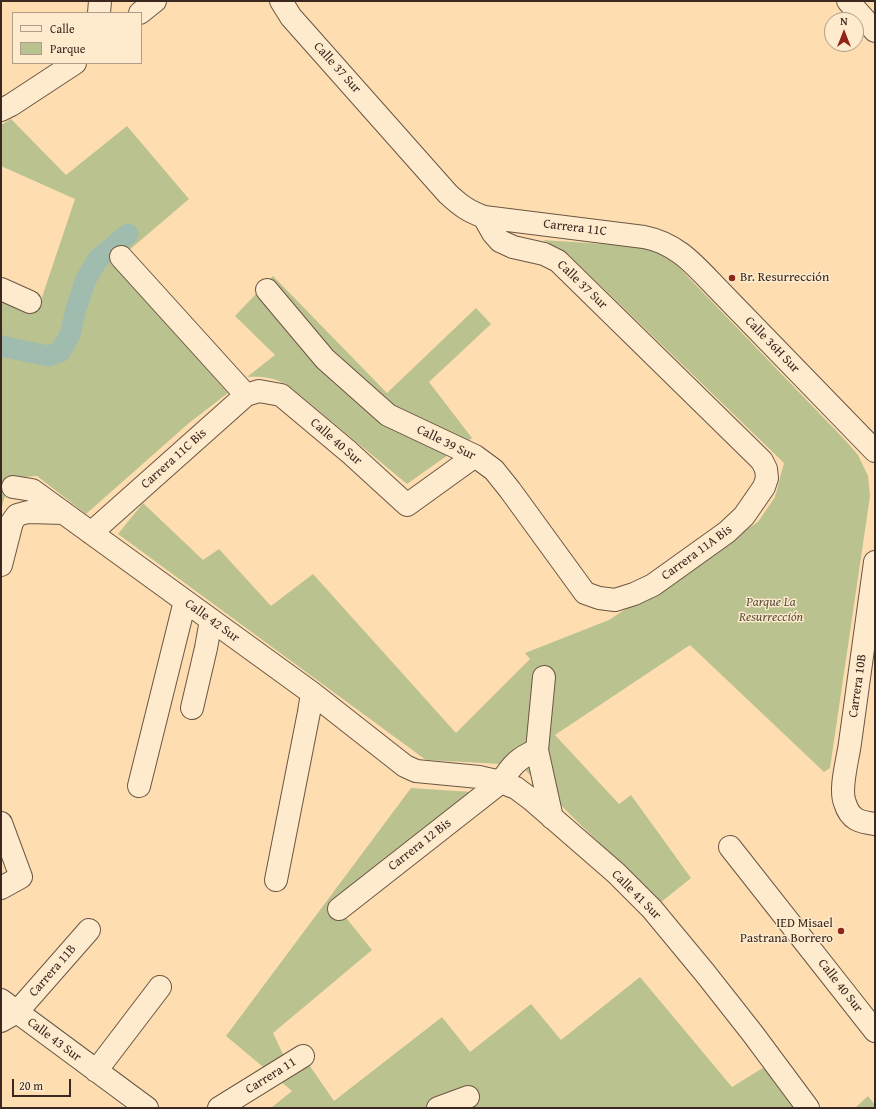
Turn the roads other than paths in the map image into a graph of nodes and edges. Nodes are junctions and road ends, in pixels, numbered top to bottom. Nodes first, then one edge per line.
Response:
1 (100, 1) edge
2 (154, 1) edge
3 (281, 1) edge
4 (848, 1) edge
5 (99, 12) edge
6 (141, 12) edge
7 (875, 31) edge
8 (73, 64) edge
9 (1, 110) edge
10 (484, 217) junction
11 (665, 244) joint
12 (121, 257) dead end
13 (1, 289) edge
14 (268, 290) dead end
15 (30, 302) dead end
16 (253, 393) junction
17 (875, 451) edge
18 (475, 456) junction
19 (13, 487) dead end
20 (764, 488) joint
21 (64, 513) junction
22 (91, 533) junction
23 (875, 562) edge
24 (1, 565) edge
25 (615, 600) joint
26 (185, 601) junction
27 (211, 620) junction
28 (544, 677) dead end
29 (312, 693) junction
30 (192, 708) dead end
31 (537, 750) junction
32 (405, 766) joint
33 (501, 782) junction
34 (139, 786) dead end
35 (552, 818) junction
36 (1, 823) edge
37 (875, 824) edge
38 (730, 847) dead end
39 (276, 880) dead end
40 (1, 888) edge
41 (339, 909) dead end
42 (89, 930) dead end
43 (160, 987) dead end
44 (6, 1011) edge
45 (875, 1031) edge
46 (303, 1056) dead end
47 (96, 1071) junction
48 (468, 1096) dead end
49 (147, 1108) edge
50 (219, 1108) edge
51 (438, 1108) edge
52 (808, 1108) edge

1 - 5 street
2 - 6 street
3 - 10 street, Calle 37 Sur
4 - 7 street
8 - 9 street
10 - 11 street, Carrera 11C
10 - 20 street, Calle 37 Sur
11 - 17 street, Calle 36H Sur
12 - 16 street
13 - 15 street
14 - 18 street, Calle 39 Sur
16 - 18 street, Calle 40 Sur
16 - 22 street, Carrera 11C Bis
18 - 25 street, Calle 39 Sur
19 - 21 street, Calle 42 Sur
20 - 25 street, Carrera 11A Bis
21 - 22 street, Calle 42 Sur
21 - 24 street
22 - 26 street, Calle 42 Sur
23 - 37 street, Carrera 10B
26 - 27 street, Calle 42 Sur
26 - 34 street
27 - 29 street, Calle 42 Sur
27 - 30 street
28 - 31 street
29 - 32 street, Calle 42 Sur
29 - 39 street
31 - 33 street, Carrera 12 Bis
31 - 35 street
32 - 33 street, Calle 41 Sur
33 - 35 street, Calle 41 Sur
33 - 41 street, Carrera 12 Bis
35 - 52 street, Calle 41 Sur
36 - 40 street
38 - 45 street, Calle 40 Sur
42 - 44 street, Carrera 11B
43 - 47 street
44 - 47 street, Calle 43 Sur
46 - 50 street, Carrera 11
47 - 49 street, Calle 43 Sur
48 - 51 street

